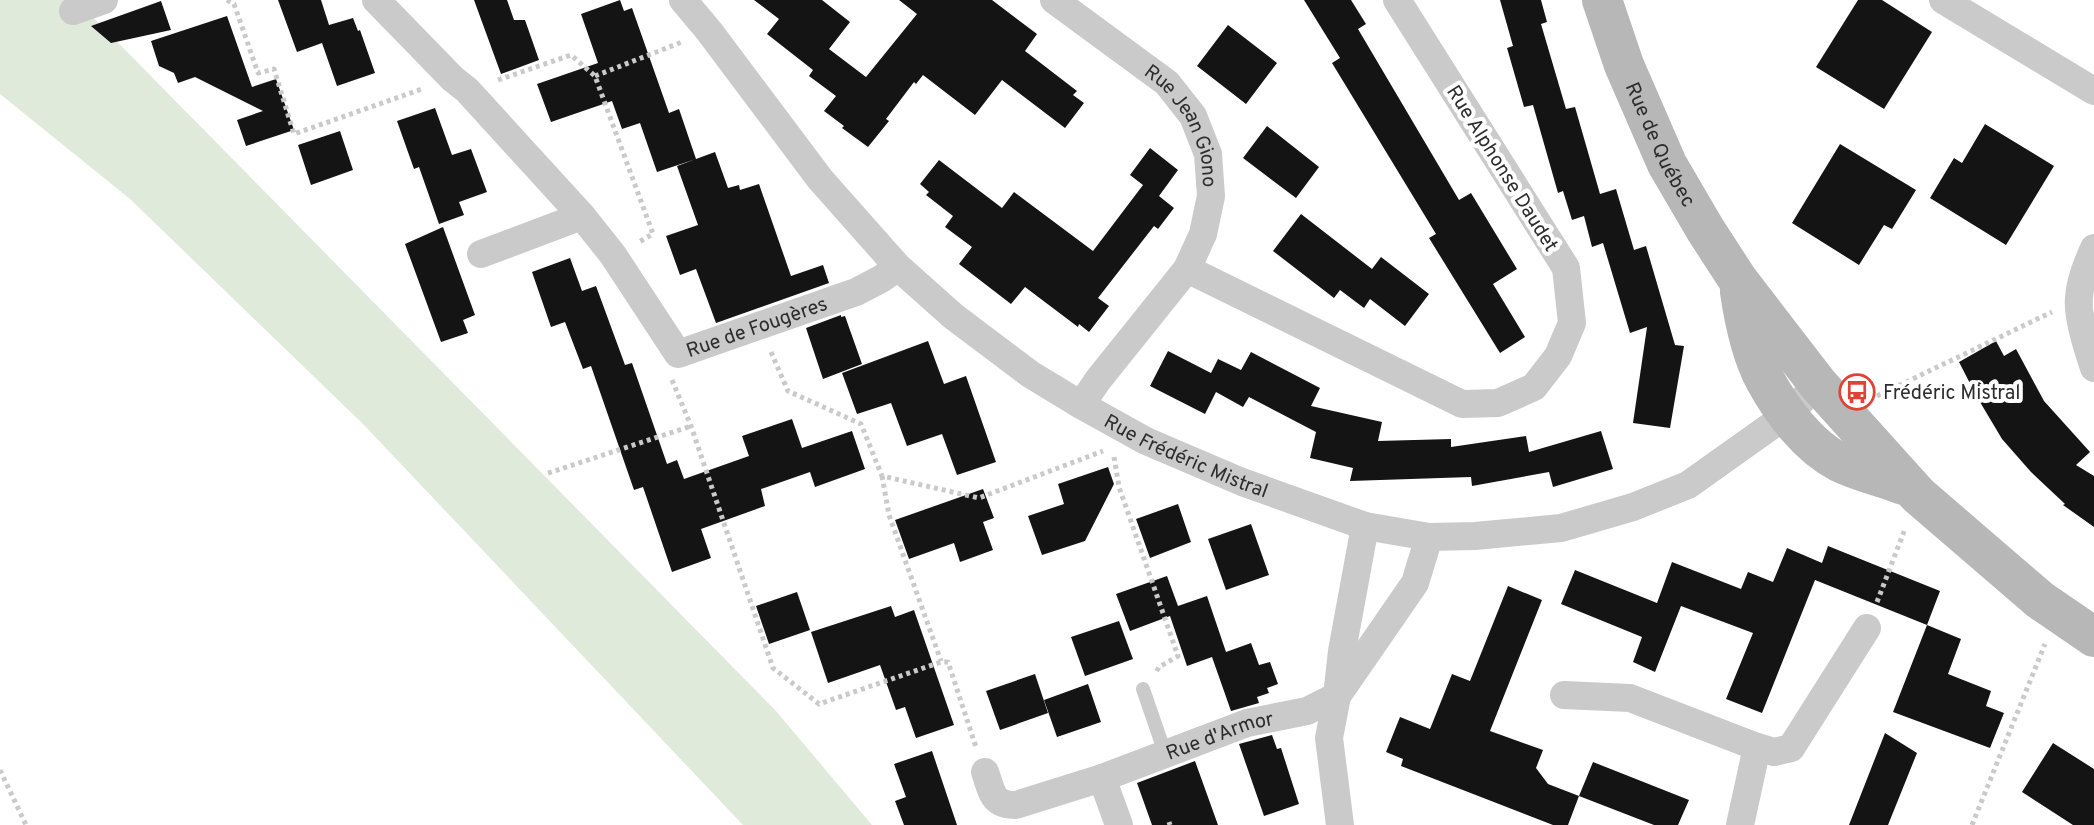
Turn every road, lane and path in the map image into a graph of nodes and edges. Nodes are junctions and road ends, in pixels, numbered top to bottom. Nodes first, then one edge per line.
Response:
1 (104, 0) edge
2 (227, 0) edge
3 (376, 0) edge
4 (683, 0) edge
5 (1054, 0) edge
6 (1397, 0) edge
7 (1602, 0) edge
8 (1943, 0) edge
9 (73, 11) dead end
10 (709, 31) junction
11 (595, 76) junction
12 (460, 84) junction
13 (2094, 91) edge
14 (582, 216) junction
15 (2094, 248) edge
16 (481, 254) dead end
17 (613, 255) junction
18 (898, 267) junction
19 (1187, 269) junction
20 (1738, 280) junction
21 (2078, 300) junction
22 (760, 326) junction
23 (678, 354) junction
24 (2094, 368) edge
25 (1818, 384) junction
26 (1081, 405) junction
27 (1788, 414) junction
28 (1846, 416) junction
29 (691, 426) junction
30 (548, 473) dead end
31 (882, 476) junction
32 (1914, 491) junction
33 (1365, 526) junction
34 (1429, 537) junction
35 (2053, 609) junction
36 (1867, 628) joint
37 (2094, 637) edge
38 (941, 662) junction
39 (1143, 689) joint
40 (1564, 695) dead end
41 (1337, 696) junction
42 (1757, 747) junction
43 (1165, 753) junction
44 (0, 770) edge
45 (985, 772) joint
46 (1102, 778) junction
47 (1343, 824) edge
48 (26, 825) edge
49 (1119, 825) edge
50 (1740, 825) edge
51 (1972, 825) edge

1 - 9 street
2 - 12 path
3 - 12 street, Rue de Fougères
4 - 10 street, Rue Frédéric Mistral
5 - 19 street, Rue Jean Giono
6 - 19 street, Rue Alphonse Daudet
7 - 20 street, Rue de Québec
8 - 13 street
10 - 11 path
10 - 18 street, Rue Frédéric Mistral
11 - 12 path
11 - 17 path
12 - 14 street, Rue de Fougères
14 - 16 street
14 - 17 street, Rue de Fougères
15 - 21 street
17 - 23 street, Rue de Fougères
18 - 22 street, Rue de Fougères
18 - 26 street, Rue Frédéric Mistral
19 - 26 street, Rue Jean Giono
20 - 25 street, Rue de Québec
20 - 27 street, Rue de Québec
21 - 24 street
21 - 28 path
22 - 23 street, Rue de Fougères
22 - 31 path
23 - 29 path
25 - 27 street, Rue Frédéric Mistral
25 - 28 street, Rue de Québec
26 - 33 street, Rue Frédéric Mistral
27 - 32 street, Rue de Québec
27 - 34 street, Rue Frédéric Mistral
28 - 32 street, Rue de Québec
29 - 30 path
29 - 38 path
31 - 38 path
31 - 39 path
32 - 35 street, Rue de Québec
32 - 36 path
33 - 34 street, Rue Frédéric Mistral
33 - 41 street
34 - 41 street
35 - 37 street, Rue de Québec
35 - 51 path
36 - 42 street
38 - 45 path
39 - 43 lane
40 - 42 street
41 - 43 street, Rue d'Armor
41 - 47 street
42 - 50 street
43 - 46 street, Rue d'Armor
44 - 48 path
45 - 46 street, Rue d'Armor
46 - 49 street

